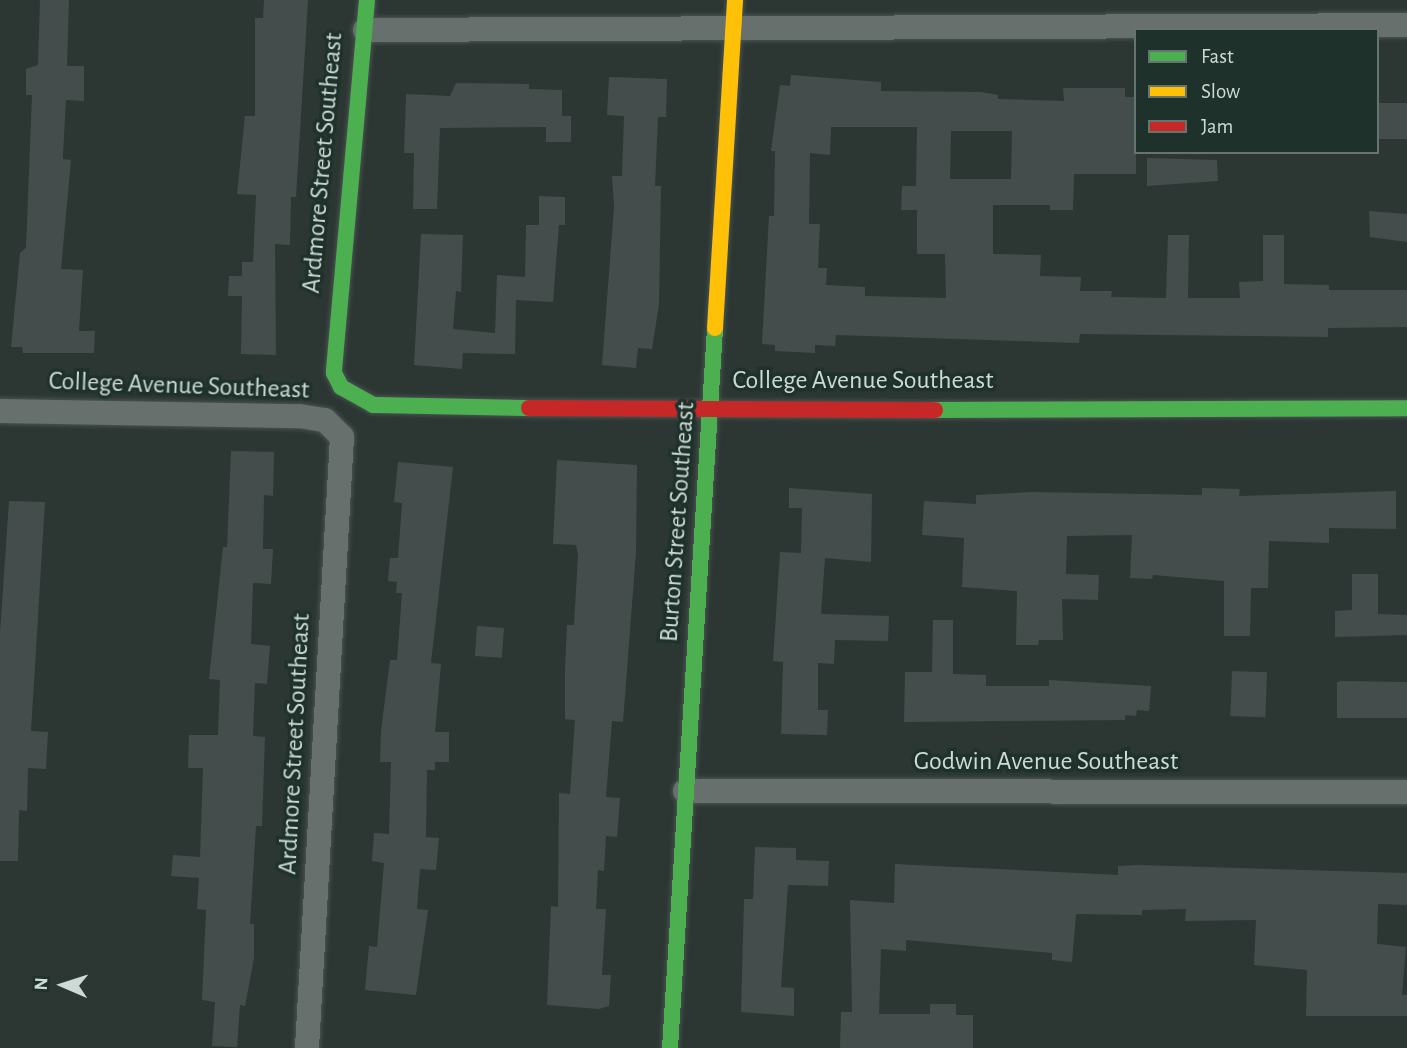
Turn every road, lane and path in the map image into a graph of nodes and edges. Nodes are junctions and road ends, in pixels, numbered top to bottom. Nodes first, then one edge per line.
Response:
1 (367, 0) edge
2 (735, 0) edge
3 (734, 25) junction
4 (1407, 25) edge
5 (365, 30) junction
6 (334, 373) joint
7 (1407, 408) edge
8 (0, 411) edge
9 (710, 411) junction
10 (342, 444) joint
11 (685, 791) junction
12 (1407, 792) edge
13 (307, 1048) edge
14 (670, 1048) edge

1 - 5 street, Ardmore Street Southeast
2 - 3 street, Burton Street Southeast
3 - 4 street
3 - 5 street
3 - 9 street, Burton Street Southeast
5 - 6 street, Ardmore Street Southeast
6 - 9 street, College Avenue Southeast
7 - 9 street, College Avenue Southeast
8 - 10 street, College Avenue Southeast
9 - 11 street, Burton Street Southeast
10 - 13 street, Ardmore Street Southeast
11 - 12 street, Godwin Avenue Southeast
11 - 14 street, Burton Street Southeast

